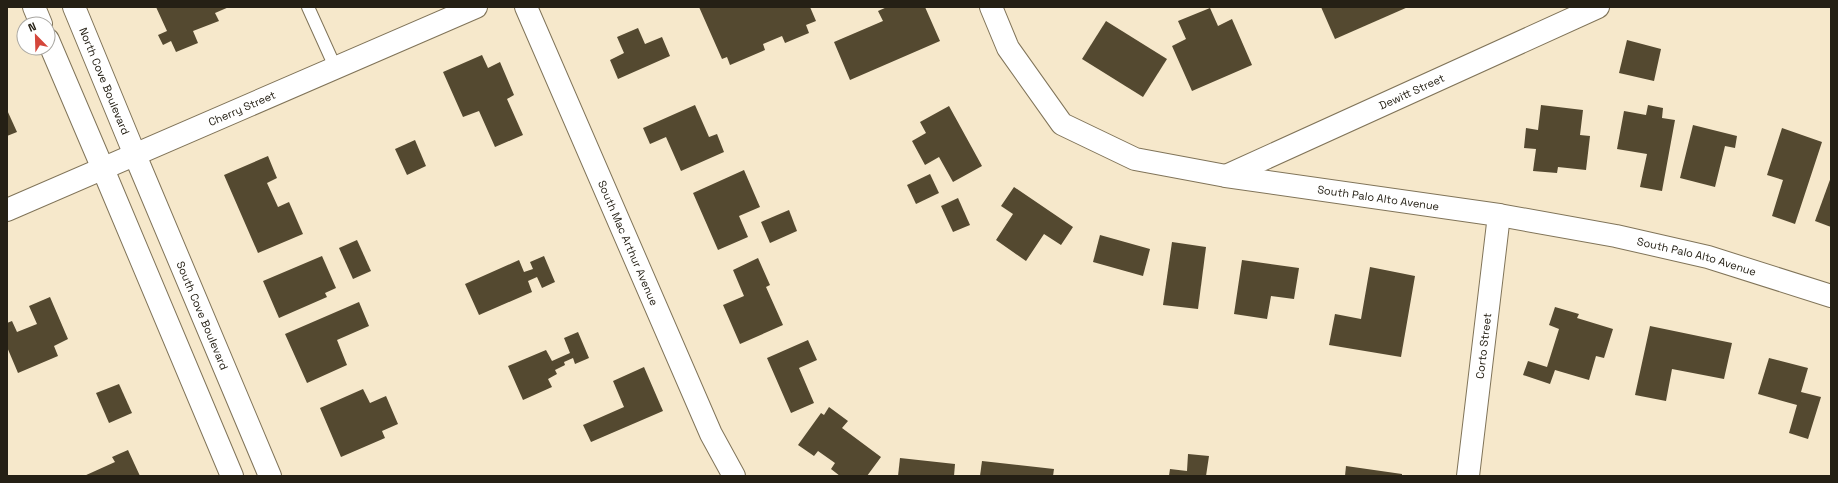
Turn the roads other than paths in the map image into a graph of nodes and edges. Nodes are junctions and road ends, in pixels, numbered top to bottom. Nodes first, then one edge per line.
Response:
1 (74, 7) edge
2 (308, 7) edge
3 (476, 7) edge
4 (526, 7) edge
5 (991, 7) edge
6 (1598, 7) edge
7 (55, 56) edge
8 (336, 69) junction
9 (136, 155) junction
10 (103, 169) junction
11 (1226, 176) junction
12 (7, 210) edge
13 (1500, 215) junction
14 (1831, 296) edge
15 (232, 476) edge
16 (270, 476) edge
17 (734, 476) edge
18 (1468, 476) edge

1 - 9 street, North Cove Boulevard
2 - 8 lane
3 - 8 street, Cherry Street
4 - 17 street, South Mac Arthur Avenue
5 - 11 street, South Palo Alto Avenue
6 - 11 street, Dewitt Street
7 - 10 street
8 - 9 street, Cherry Street
9 - 10 street, Cherry Street
9 - 16 street, South Cove Boulevard
10 - 12 street, Cherry Street
10 - 15 street
11 - 13 street, South Palo Alto Avenue
13 - 14 street, South Palo Alto Avenue
13 - 18 street, Corto Street

